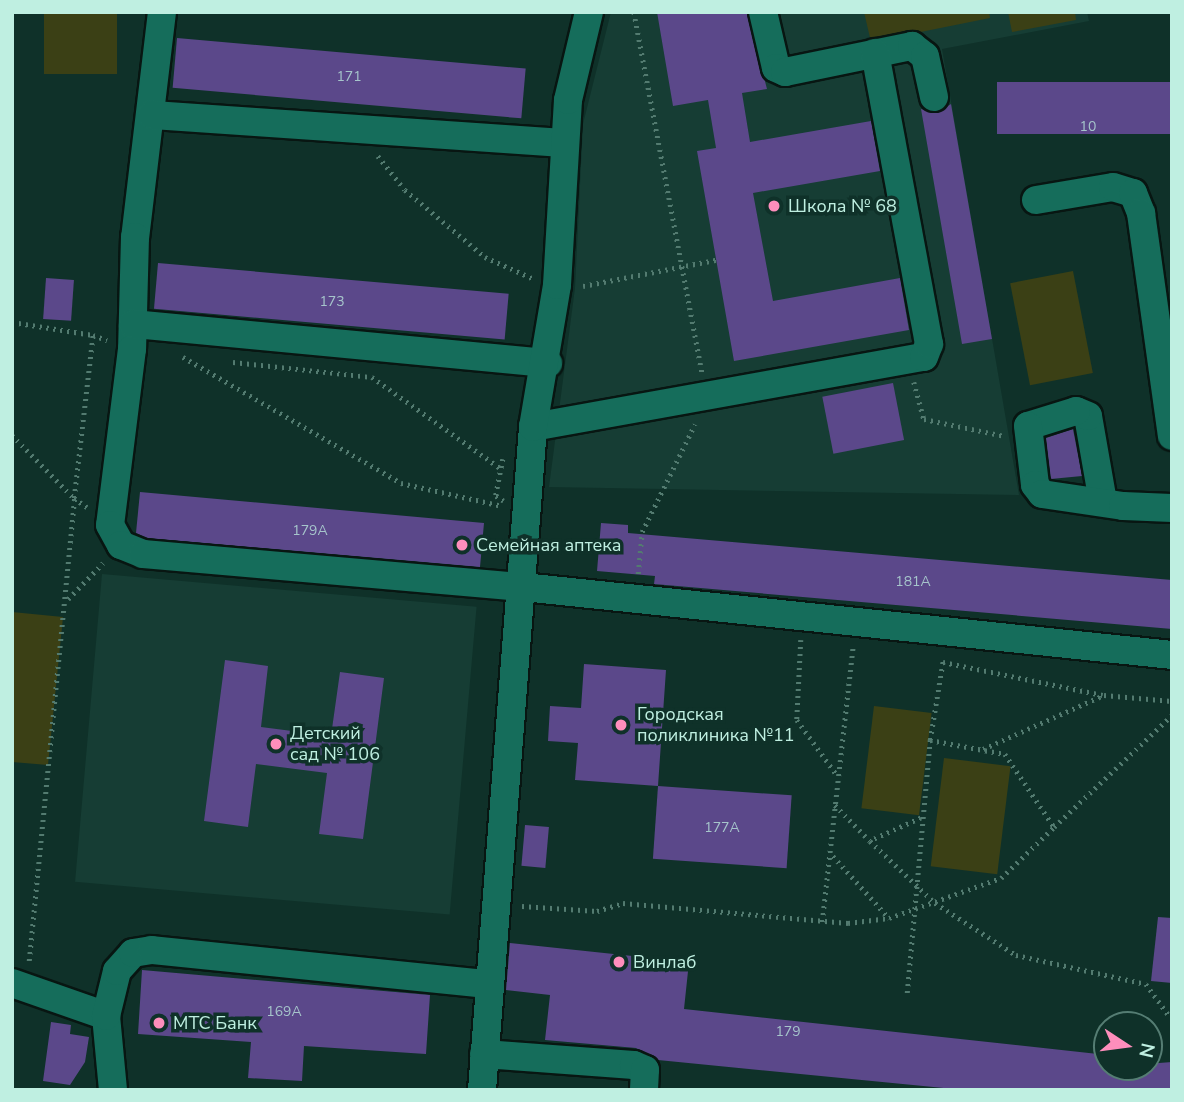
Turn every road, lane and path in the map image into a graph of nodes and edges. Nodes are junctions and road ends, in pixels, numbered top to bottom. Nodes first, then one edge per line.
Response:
1 (162, 12) edge
2 (589, 12) edge
3 (634, 12) edge
4 (763, 12) edge
5 (875, 53) junction
6 (934, 97) dead end
7 (152, 115) junction
8 (564, 143) junction
9 (364, 154) dead end
10 (1036, 200) dead end
11 (716, 260) dead end
12 (680, 268) junction
13 (541, 283) dead end
14 (575, 288) dead end
15 (12, 322) edge
16 (93, 335) junction
17 (132, 336) junction
18 (172, 355) dead end
19 (186, 357) junction
20 (212, 360) dead end
21 (909, 361) junction
22 (225, 362) dead end
23 (548, 363) junction
24 (707, 396) junction
25 (533, 427) junction
26 (12, 435) edge
27 (1172, 436) edge
28 (1026, 438) junction
29 (500, 468) dead end
30 (74, 498) junction
31 (1103, 502) junction
32 (1172, 508) edge
33 (516, 509) dead end
34 (116, 535) junction
35 (523, 587) junction
36 (635, 599) junction
37 (68, 600) junction
38 (803, 616) junction
39 (856, 622) junction
40 (946, 631) junction
41 (1172, 655) edge
42 (943, 662) junction
43 (1104, 695) junction
44 (1172, 701) edge
45 (1172, 715) edge
46 (930, 740) junction
47 (982, 749) junction
48 (838, 776) junction
49 (835, 805) junction
50 (922, 818) junction
51 (1054, 827) junction
52 (870, 841) junction
53 (832, 855) junction
54 (916, 882) junction
55 (935, 902) junction
56 (496, 903) junction
57 (910, 914) junction
58 (889, 918) junction
59 (822, 922) junction
60 (488, 984) junction
61 (19, 985) edge
62 (907, 993) dead end
63 (107, 1016) junction
64 (1170, 1017) edge
65 (484, 1054) junction
66 (113, 1090) edge
67 (482, 1090) edge
68 (644, 1090) edge

1 - 7 street
2 - 8 street
3 - 12 path
4 - 5 street
5 - 6 street
5 - 21 street
7 - 8 street
7 - 17 street
8 - 23 street
9 - 13 path
10 - 27 street
11 - 12 path
12 - 14 path
12 - 24 path
15 - 16 path
16 - 17 path
16 - 30 path
17 - 23 street
17 - 34 street
18 - 19 path
19 - 20 path
19 - 33 path
21 - 24 street
21 - 28 path
22 - 29 path
23 - 25 street
24 - 25 street
24 - 36 path
25 - 35 street
26 - 30 path
28 - 31 street
28 - 31 street
30 - 34 path
30 - 37 path
31 - 32 street
34 - 35 street
34 - 37 path
35 - 36 street
35 - 56 street
36 - 38 street
37 - 61 path
38 - 39 street
38 - 48 path
39 - 40 street
39 - 48 path
40 - 41 street
40 - 42 path
42 - 43 path
42 - 46 path
43 - 44 path
43 - 47 path
45 - 51 path
46 - 47 path
46 - 50 path
47 - 51 path
48 - 49 path
49 - 52 path
49 - 53 path
50 - 52 path
50 - 54 path
51 - 55 path
52 - 54 path
53 - 58 path
53 - 59 path
54 - 55 path
54 - 57 path
55 - 57 path
55 - 64 path
56 - 59 path
56 - 60 street
57 - 58 path
57 - 62 path
58 - 59 path
60 - 63 street
60 - 65 street
61 - 63 street
63 - 66 street
65 - 67 street
65 - 68 street

